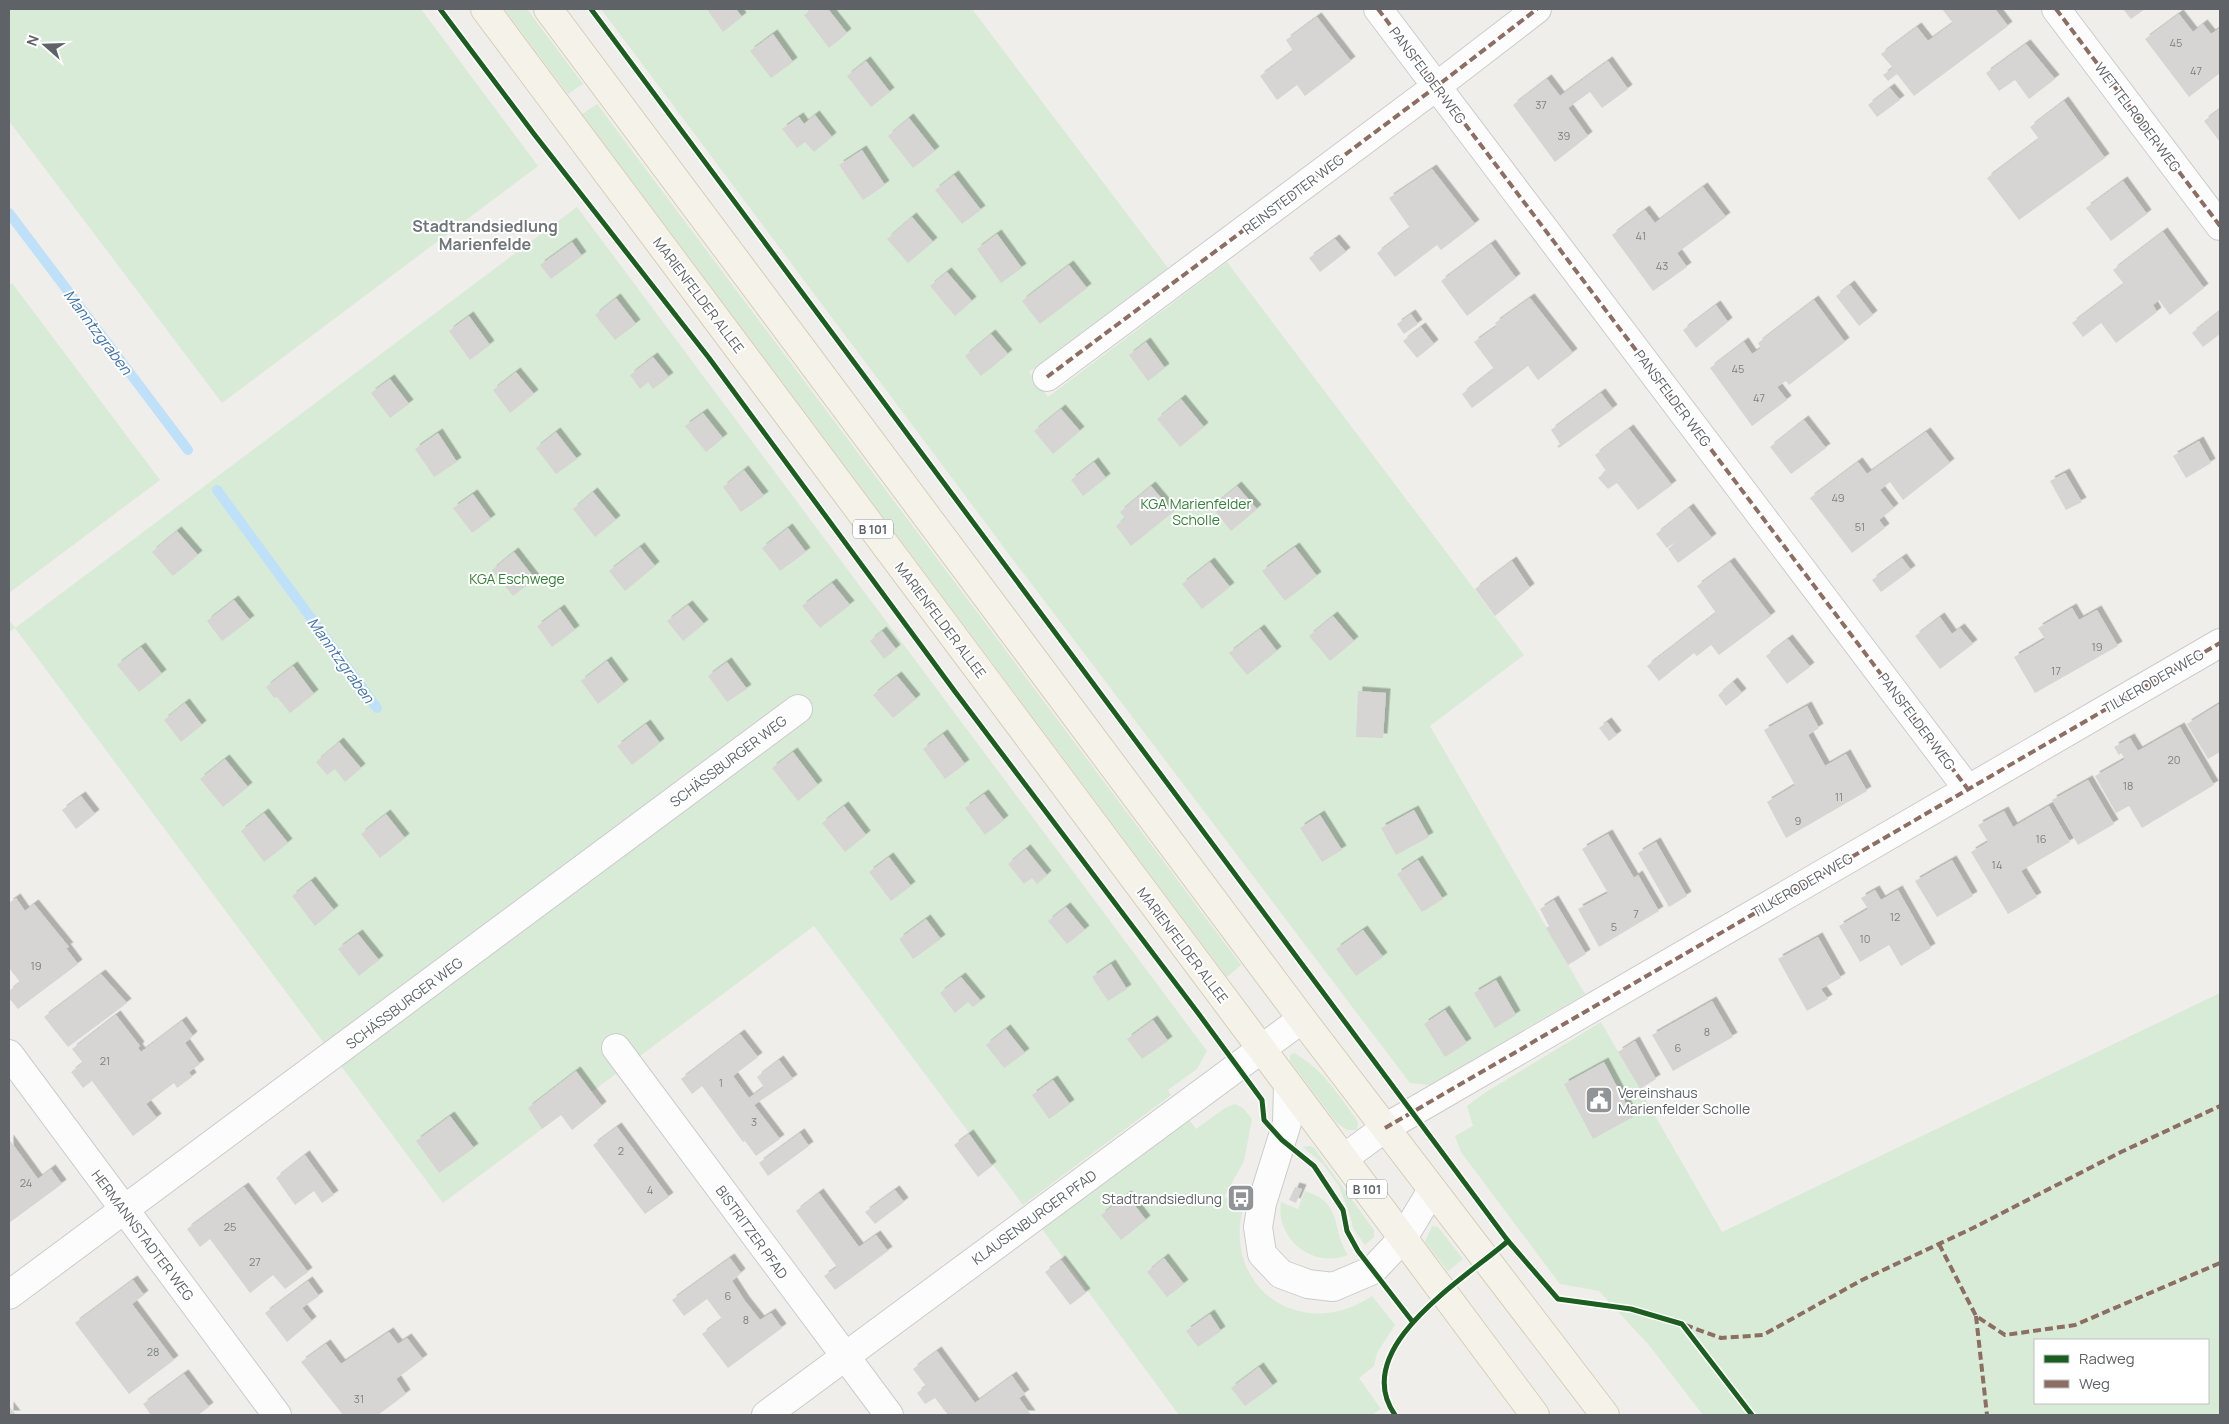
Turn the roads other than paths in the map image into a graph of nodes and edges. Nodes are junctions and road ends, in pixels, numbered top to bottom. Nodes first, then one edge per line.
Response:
1 (485, 9) edge
2 (548, 9) edge
3 (1378, 9) edge
4 (1537, 9) edge
5 (2056, 9) edge
6 (1437, 86) junction
7 (2220, 226) edge
8 (1047, 377) dead end
9 (2220, 643) edge
10 (798, 710) dead end
11 (1967, 788) junction
12 (1302, 1018) junction
13 (616, 1048) dead end
14 (1261, 1049) junction
15 (9, 1054) edge
16 (1288, 1085) junction
17 (1385, 1128) junction
18 (1344, 1158) junction
19 (1432, 1190) junction
20 (124, 1209) junction
21 (1403, 1238) junction
22 (9, 1295) edge
23 (844, 1357) junction
24 (1529, 1407) edge
25 (278, 1415) edge
26 (766, 1415) edge
27 (888, 1415) edge
28 (1605, 1415) edge

1 - 14 main road, MARIENFELDER ALLEE / B 101
2 - 12 main road
3 - 6 street, PANSFELDER WEG
4 - 6 street, REINSTEDTER WEG
5 - 7 street, WETTELRODER WEG
6 - 8 street, REINSTEDTER WEG
6 - 11 street, PANSFELDER WEG
9 - 11 street, TILKERODER WEG
10 - 20 street, SCHÄSSBURGER WEG
11 - 17 street, TILKERODER WEG
12 - 14 street, KLAUSENBURGER PFAD
12 - 17 main road
13 - 23 street, BISTRITZER PFAD
14 - 16 main road, MARIENFELDER ALLEE / B 101
14 - 23 street, KLAUSENBURGER PFAD
15 - 20 street, HERMANNSTADTER WEG
16 - 18 main road, MARIENFELDER ALLEE / B 101
16 - 21 street
17 - 18 street
17 - 19 main road
18 - 21 main road, MARIENFELDER ALLEE / B 101
19 - 21 street
19 - 28 main road
20 - 22 street, SCHÄSSBURGER WEG
20 - 25 street, HERMANNSTADTER WEG
21 - 24 main road, MARIENFELDER ALLEE / B 101
23 - 26 street, KLAUSENBURGER PFAD
23 - 27 street, BISTRITZER PFAD

